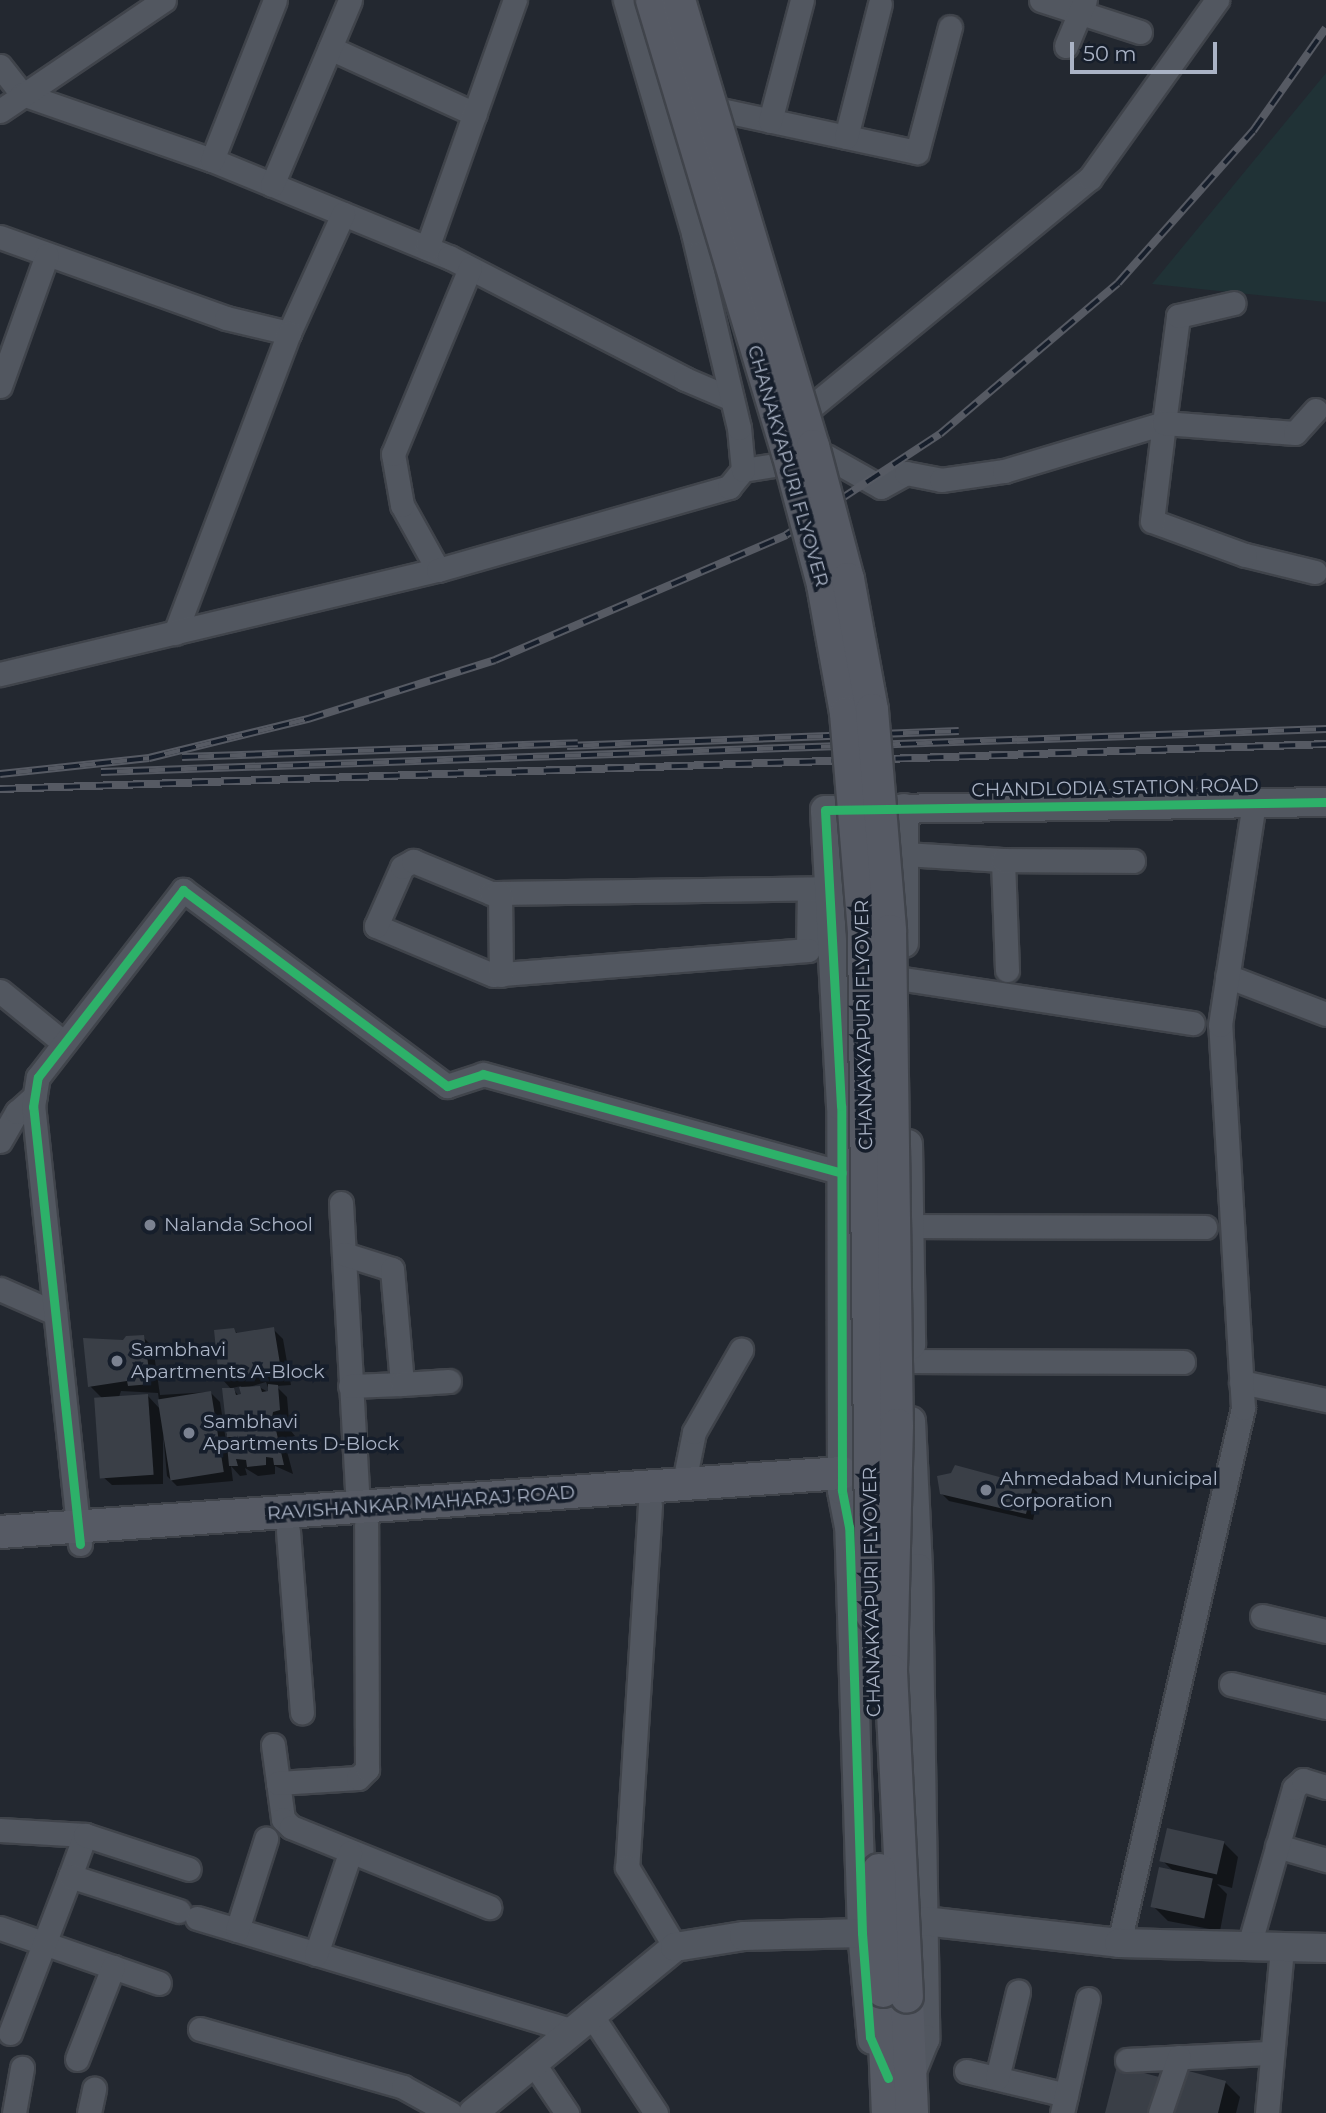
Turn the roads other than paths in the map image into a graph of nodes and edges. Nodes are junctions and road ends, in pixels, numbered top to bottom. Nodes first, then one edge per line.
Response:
1 (164, 0) edge
2 (275, 0) edge
3 (351, 0) edge
4 (515, 0) edge
5 (625, 0) edge
6 (652, 0) edge
7 (679, 0) edge
8 (692, 0) edge
9 (802, 0) edge
10 (1041, 0) edge
11 (1217, 0) edge
12 (880, 4) dead end
13 (1083, 5) edge
14 (950, 27) dead end
15 (1139, 32) dead end
16 (1066, 46) dead end
17 (330, 48) junction
18 (0, 66) edge
19 (22, 94) junction
20 (0, 111) edge
21 (724, 111) junction
22 (475, 114) junction
23 (770, 121) junction
24 (846, 137) junction
25 (212, 160) junction
26 (272, 185) junction
27 (342, 214) junction
28 (0, 237) edge
29 (427, 248) junction
30 (47, 256) junction
31 (470, 268) junction
32 (1234, 303) dead end
33 (289, 333) junction
34 (0, 386) edge
35 (732, 398) junction
36 (810, 408) junction
37 (1316, 410) dead end
38 (1164, 423) junction
39 (826, 456) junction
40 (743, 470) junction
41 (438, 570) junction
42 (1315, 572) dead end
43 (175, 633) junction
44 (0, 674) edge
45 (1326, 802) edge
46 (1254, 804) junction
47 (904, 808) junction
48 (904, 854) junction
49 (1003, 860) junction
50 (1133, 862) dead end
51 (819, 888) junction
52 (500, 893) junction
53 (1007, 970) dead end
54 (501, 975) junction
55 (1227, 976) junction
56 (904, 979) junction
57 (0, 991) edge
58 (1326, 1014) edge
59 (1193, 1023) dead end
60 (64, 1044) junction
61 (35, 1096) junction
62 (0, 1142) edge
63 (842, 1172) junction
64 (341, 1203) dead end
65 (911, 1226) junction
66 (1205, 1227) dead end
67 (344, 1254) junction
68 (0, 1289) edge
69 (55, 1313) junction
70 (741, 1350) dead end
71 (911, 1361) junction
72 (1183, 1362) dead end
73 (449, 1381) dead end
74 (1241, 1382) junction
75 (402, 1384) junction
76 (350, 1386) junction
77 (1326, 1400) edge
78 (911, 1446) junction
79 (842, 1481) junction
80 (684, 1482) junction
81 (650, 1505) junction
82 (916, 1512) junction
83 (362, 1517) junction
84 (288, 1531) junction
85 (0, 1532) edge
86 (79, 1536) junction
87 (0, 1550) edge
88 (1262, 1616) dead end
89 (1326, 1631) edge
90 (1231, 1684) dead end
91 (1326, 1707) edge
92 (302, 1712) dead end
93 (273, 1745) dead end
94 (278, 1783) junction
95 (1326, 1787) edge
96 (0, 1830) edge
97 (85, 1835) junction
98 (266, 1839) dead end
99 (1277, 1846) junction
100 (350, 1853) junction
101 (1326, 1860) edge
102 (189, 1869) dead end
103 (70, 1876) junction
104 (489, 1907) dead end
105 (923, 1921) junction
106 (0, 1928) edge
107 (237, 1930) junction
108 (862, 1933) junction
109 (1119, 1942) junction
110 (43, 1943) junction
111 (1249, 1946) junction
112 (675, 1947) junction
113 (1282, 1947) junction
114 (1326, 1948) edge
115 (316, 1954) junction
116 (113, 1967) junction
117 (159, 1983) dead end
118 (1018, 1992) dead end
119 (895, 1994) junction
120 (1088, 1999) dead end
121 (580, 2022) junction
122 (200, 2029) dead end
123 (10, 2033) dead end
124 (1272, 2053) junction
125 (1179, 2057) junction
126 (77, 2059) dead end
127 (1127, 2060) dead end
128 (532, 2061) junction
129 (22, 2068) dead end
130 (966, 2071) dead end
131 (899, 2077) junction
132 (997, 2078) junction
133 (94, 2089) dead end
134 (1064, 2104) edge
135 (14, 2113) edge
136 (89, 2113) edge
137 (450, 2113) edge
138 (473, 2113) edge
139 (567, 2113) edge
140 (656, 2113) edge
141 (888, 2113) edge
142 (912, 2113) edge
143 (1160, 2113) edge
144 (1267, 2113) edge

1 - 19 street
2 - 25 street
3 - 17 street
4 - 22 street
5 - 35 street
6 - 119 main road, CHANAKYAPURI FLYOVER, bridge
7 - 119 main road, CHANAKYAPURI FLYOVER, bridge
8 - 21 street
9 - 23 street
10 - 13 street
11 - 36 street
12 - 24 street
13 - 15 street
13 - 16 street
14 - 24 street
17 - 22 street
17 - 26 street
18 - 19 street
19 - 20 street
19 - 25 street
21 - 23 street
21 - 36 street
22 - 29 street
23 - 24 street
25 - 26 street
26 - 27 street
27 - 29 street
27 - 33 street
28 - 30 street
29 - 31 street
30 - 33 street
30 - 34 street
31 - 35 street
31 - 41 street
32 - 38 street
33 - 43 street
35 - 40 street
36 - 39 street
37 - 38 street
38 - 39 street
38 - 42 street
39 - 40 street
40 - 41 street
41 - 43 street
43 - 44 street
45 - 46 street, CHANDLODIA STATION ROAD
46 - 47 street, CHANDLODIA STATION ROAD
46 - 55 street
47 - 48 street
47 - 51 street, CHANDLODIA STATION ROAD
48 - 49 street
48 - 56 street
49 - 50 street
49 - 53 street
51 - 52 street
51 - 54 street
51 - 63 street
52 - 54 street
52 - 54 street
55 - 58 street
55 - 74 street
56 - 59 street
56 - 65 street
57 - 60 street
60 - 61 street
60 - 63 street
61 - 62 street
61 - 69 street
63 - 79 street
64 - 67 street
65 - 66 street
65 - 71 street
67 - 75 street
67 - 76 street
68 - 69 street
69 - 86 street
70 - 80 street
71 - 72 street
71 - 78 street
73 - 75 street
74 - 77 street
74 - 109 street
75 - 76 street
76 - 83 street
78 - 79 street
78 - 82 street
79 - 80 main road, RAVISHANKAR MAHARAJ ROAD
79 - 81 main road, RAVISHANKAR MAHARAJ ROAD
79 - 82 street
79 - 108 street
80 - 83 main road, RAVISHANKAR MAHARAJ ROAD
81 - 83 main road, RAVISHANKAR MAHARAJ ROAD
81 - 112 street
82 - 105 street
83 - 84 main road, RAVISHANKAR MAHARAJ ROAD
83 - 86 main road, RAVISHANKAR MAHARAJ ROAD
83 - 94 street
84 - 86 main road, RAVISHANKAR MAHARAJ ROAD
84 - 92 street
85 - 86 main road, RAVISHANKAR MAHARAJ ROAD
86 - 87 main road, RAVISHANKAR MAHARAJ ROAD
88 - 89 street
90 - 91 street
93 - 94 street
94 - 100 street
95 - 99 street
96 - 97 street
97 - 102 street
97 - 103 street
98 - 107 street
99 - 101 street
99 - 111 street
100 - 104 street
100 - 115 street
103 - 107 street
103 - 110 street
105 - 109 street
105 - 131 street
106 - 110 street
107 - 115 street
108 - 112 street
108 - 131 street
109 - 111 street
110 - 116 street
110 - 123 street
111 - 113 street
112 - 121 street
113 - 114 street
113 - 124 street
115 - 121 street
116 - 117 street
116 - 126 street
118 - 132 street
119 - 131 main road, CHANAKYAPURI FLYOVER
120 - 134 street
121 - 128 street
121 - 140 street
122 - 137 street
124 - 125 street
124 - 144 street
125 - 127 street
125 - 143 street
128 - 138 street
128 - 139 street
129 - 135 street
130 - 132 street
131 - 141 main road
131 - 142 main road
132 - 134 street
133 - 136 street

